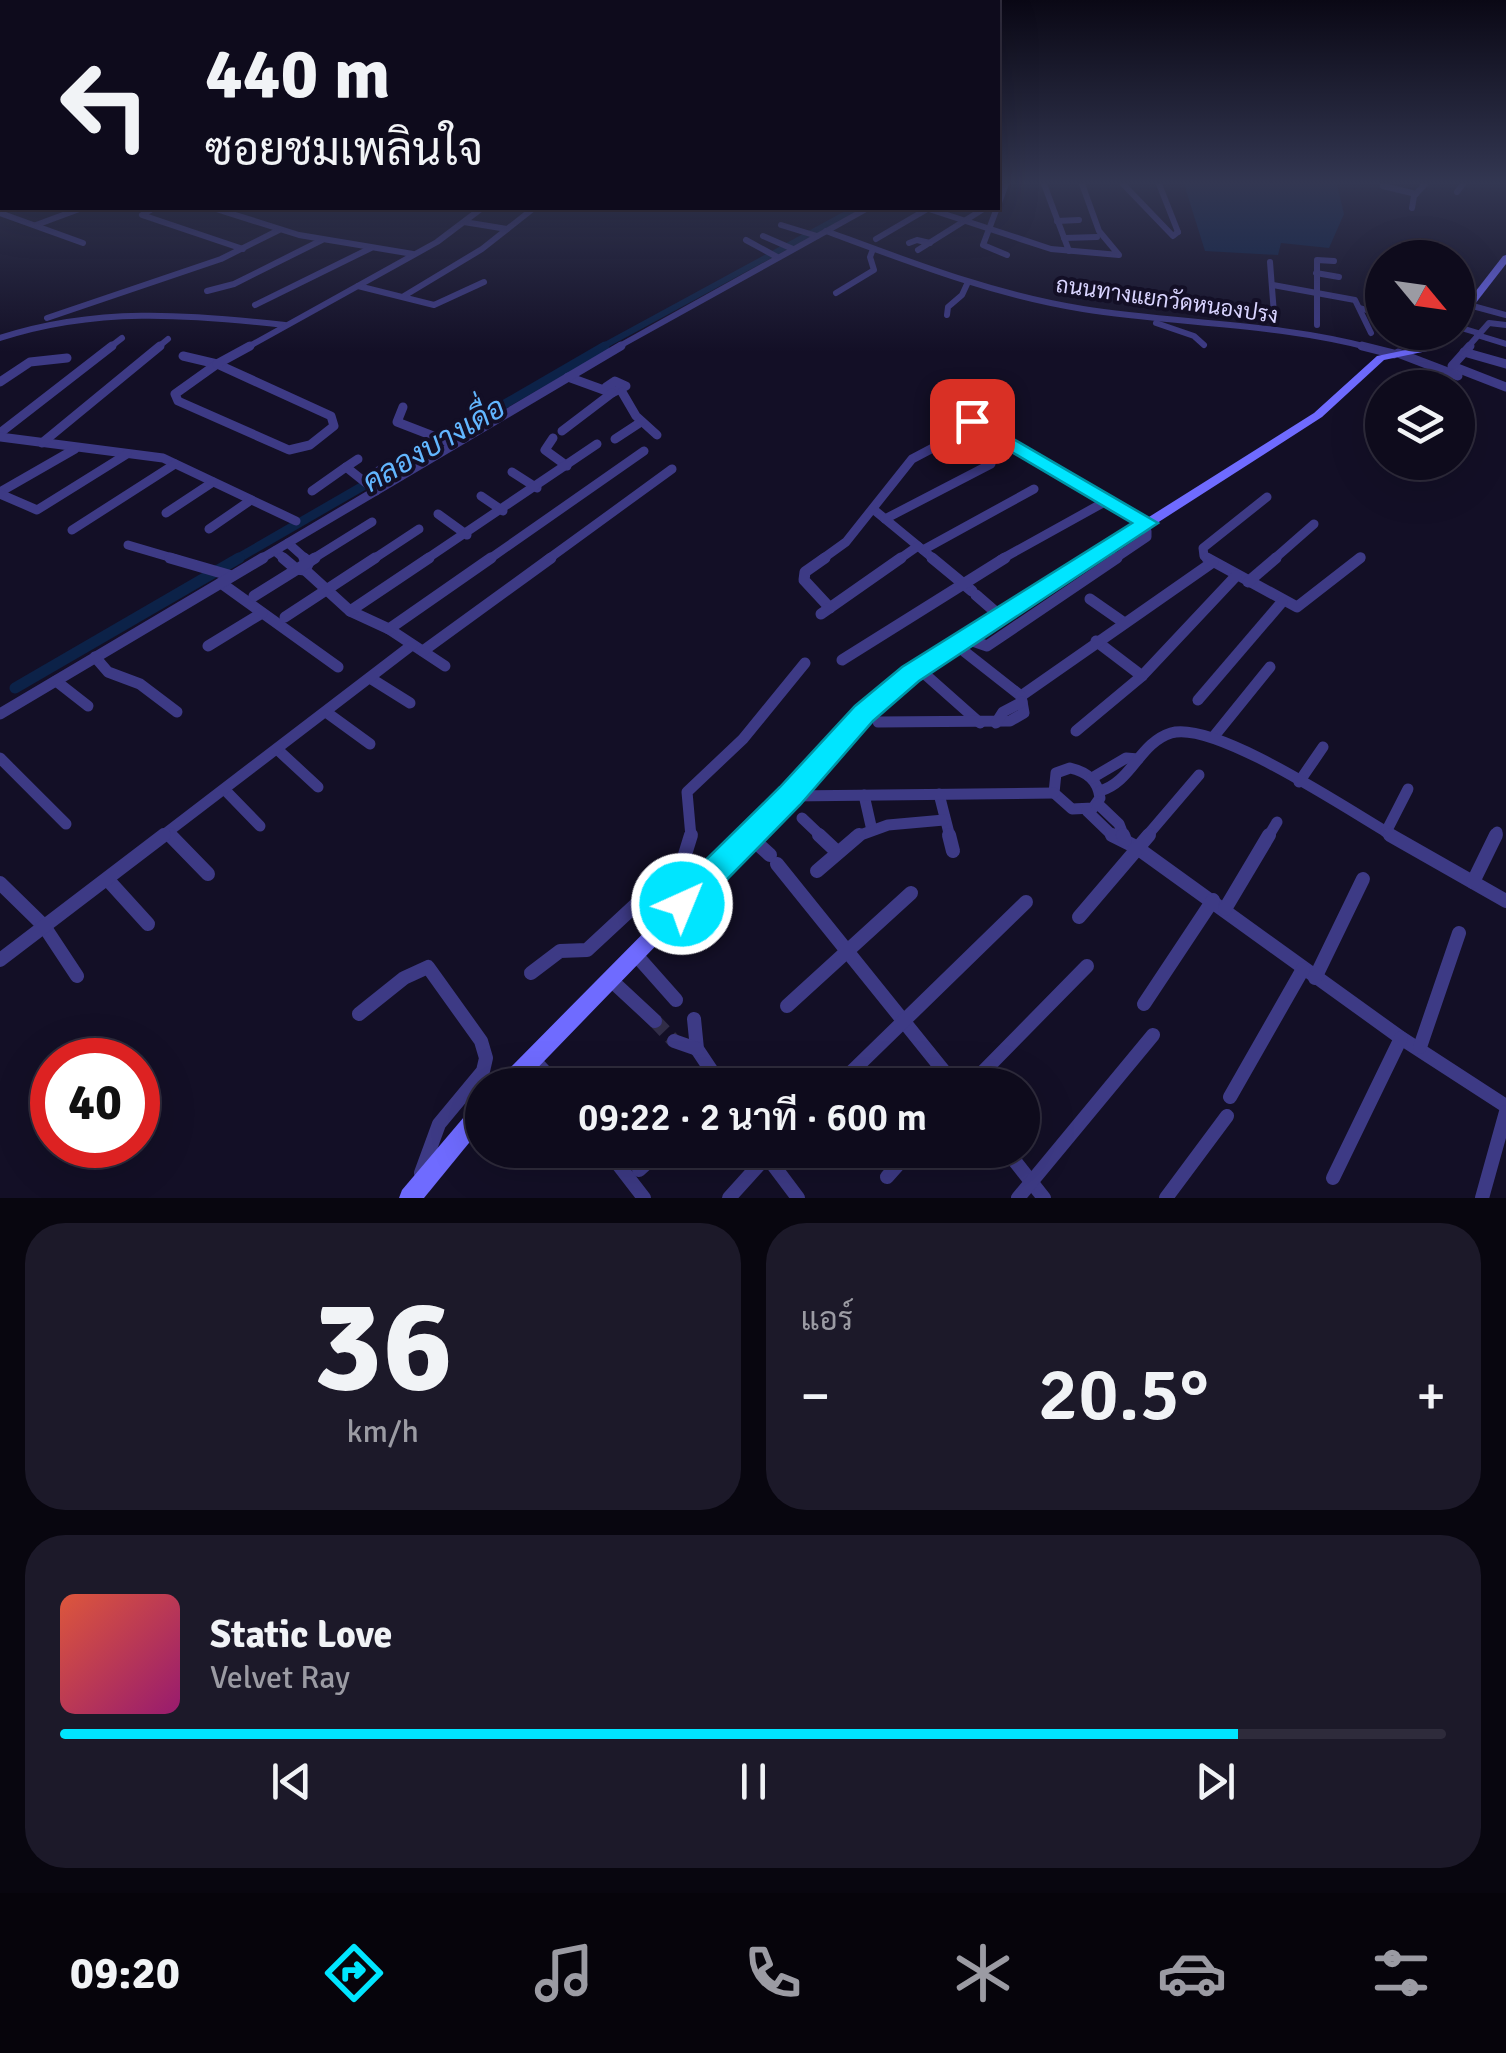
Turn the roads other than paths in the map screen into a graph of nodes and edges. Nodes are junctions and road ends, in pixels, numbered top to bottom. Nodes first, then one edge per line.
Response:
1 (74, 240) edge
2 (218, 240) edge
3 (259, 240) edge
4 (322, 240) joint
5 (436, 240) edge
6 (490, 240) edge
7 (746, 240) dead end
8 (772, 240) edge
9 (803, 240) edge
10 (836, 240) edge
11 (884, 240) edge
12 (935, 240) edge
13 (988, 240) edge
14 (1025, 240) edge
15 (1065, 240) edge
16 (1107, 240) edge
17 (83, 243) dead end
18 (909, 243) dead end
19 (930, 243) junction
20 (876, 246) junction
21 (789, 247) junction
22 (243, 248) junction
23 (372, 248) junction
24 (918, 250) dead end
25 (1068, 251) junction
26 (414, 254) junction
27 (774, 255) junction
28 (1008, 256) dead end
29 (1506, 258) edge
30 (1334, 261) dead end
31 (1270, 262) dead end
32 (1316, 273) junction
33 (1500, 274) edge
34 (1339, 278) dead end
35 (484, 282) dead end
36 (968, 282) junction
37 (1273, 285) junction
38 (357, 286) junction
39 (206, 291) dead end
40 (1314, 292) junction
41 (836, 293) dead end
42 (119, 294) junction
43 (404, 296) junction
44 (1475, 298) edge
45 (255, 305) dead end
46 (1475, 307) edge
47 (1360, 308) junction
48 (1365, 309) edge
49 (117, 314) junction
50 (1274, 314) dead end
51 (947, 315) dead end
52 (1506, 315) edge
53 (1136, 316) junction
54 (1365, 321) edge
55 (1317, 324) dead end
56 (286, 325) junction
57 (1506, 325) edge
58 (29, 328) junction
59 (1476, 335) junction
60 (0, 338) edge
61 (122, 338) dead end
62 (168, 339) dead end
63 (1365, 340) edge
64 (1506, 344) edge
65 (1204, 345) dead end
66 (1390, 350) edge
67 (1415, 350) edge
68 (1464, 352) junction
69 (1396, 353) junction
70 (183, 356) dead end
71 (67, 358) dead end
72 (218, 364) junction
73 (1506, 364) edge
74 (568, 377) junction
75 (0, 382) edge
76 (1506, 390) edge
77 (613, 391) junction
78 (403, 407) dead end
79 (972, 421) dead end
80 (641, 422) junction
81 (562, 431) dead end
82 (0, 435) edge
83 (657, 436) dead end
84 (553, 438) dead end
85 (615, 439) dead end
86 (948, 440) dead end
87 (449, 442) junction
88 (42, 443) junction
89 (598, 444) dead end
90 (75, 449) junction
91 (644, 451) dead end
92 (128, 454) junction
93 (358, 459) dead end
94 (175, 464) junction
95 (991, 464) dead end
96 (386, 465) dead end
97 (346, 466) junction
98 (567, 466) junction
99 (672, 469) dead end
100 (512, 472) dead end
101 (213, 482) junction
102 (370, 486) junction
103 (537, 488) junction
104 (1034, 489) dead end
105 (312, 490) dead end
106 (0, 493) edge
107 (480, 496) dead end
108 (1266, 497) dead end
109 (251, 500) junction
110 (1101, 504) dead end
111 (873, 509) junction
112 (503, 511) junction
113 (166, 513) dead end
114 (438, 514) dead end
115 (885, 518) junction
116 (296, 520) dead end
117 (372, 522) dead end
118 (1314, 524) dead end
119 (1144, 525) junction
120 (209, 529) dead end
121 (419, 529) dead end
122 (72, 530) dead end
123 (467, 534) junction
124 (288, 543) junction
125 (128, 545) dead end
126 (920, 548) junction
127 (275, 551) junction
128 (1361, 557) dead end
129 (1213, 562) junction
130 (303, 567) junction
131 (224, 576) junction
132 (1242, 579) junction
133 (961, 582) junction
134 (326, 589) junction
135 (1076, 589) junction
136 (254, 596) dead end
137 (985, 602) junction
138 (1282, 602) junction
139 (350, 611) junction
140 (262, 613) junction
141 (285, 617) dead end
142 (1123, 622) junction
143 (390, 630) junction
144 (1096, 640) junction
145 (964, 645) junction
146 (208, 646) dead end
147 (418, 648) junction
148 (95, 657) junction
149 (842, 660) dead end
150 (805, 664) dead end
151 (338, 666) dead end
152 (444, 666) dead end
153 (1270, 667) dead end
154 (927, 676) dead end
155 (1142, 676) junction
156 (370, 678) junction
157 (56, 681) junction
158 (1021, 699) junction
159 (1198, 700) dead end
160 (410, 703) dead end
161 (88, 706) dead end
162 (177, 712) dead end
163 (326, 712) junction
164 (0, 714) edge
165 (878, 722) dead end
166 (980, 724) junction
167 (1076, 731) dead end
168 (1215, 736) junction
169 (370, 744) dead end
170 (1322, 747) dead end
171 (278, 750) junction
172 (0, 758) edge
173 (1138, 759) junction
174 (1199, 775) dead end
175 (1092, 778) junction
176 (1299, 782) junction
177 (318, 787) dead end
178 (1408, 789) dead end
179 (225, 790) junction
180 (1054, 793) junction
181 (939, 794) junction
182 (864, 795) junction
183 (790, 796) junction
184 (1095, 802) junction
185 (802, 818) dead end
186 (944, 820) junction
187 (1276, 822) dead end
188 (66, 824) dead end
189 (260, 826) dead end
190 (871, 826) junction
191 (1386, 832) junction
192 (1498, 832) dead end
193 (168, 833) junction
194 (748, 836) junction
195 (1130, 843) junction
196 (836, 850) junction
197 (953, 851) dead end
198 (817, 871) dead end
199 (208, 874) dead end
200 (1363, 879) dead end
201 (108, 880) junction
202 (1473, 882) junction
203 (0, 883) edge
204 (911, 894) dead end
205 (1026, 902) dead end
206 (1506, 902) edge
207 (1219, 904) junction
208 (649, 916) junction
209 (1079, 917) dead end
210 (148, 924) dead end
211 (44, 926) junction
212 (1459, 933) dead end
213 (849, 950) junction
214 (637, 956) junction
215 (0, 960) edge
216 (1087, 966) dead end
217 (531, 973) dead end
218 (1309, 973) junction
219 (77, 976) dead end
220 (612, 981) junction
221 (676, 1000) dead end
222 (1144, 1004) dead end
223 (786, 1006) dead end
224 (360, 1014) dead end
225 (694, 1019) dead end
226 (903, 1019) junction
227 (655, 1021) tunnel mouth
228 (1152, 1034) dead end
229 (1401, 1038) junction
230 (674, 1041) tunnel mouth
231 (1420, 1047) junction
232 (697, 1049) junction
233 (533, 1058) junction
234 (523, 1068) edge
235 (542, 1068) edge
236 (710, 1068) edge
237 (855, 1068) edge
238 (942, 1068) edge
239 (987, 1068) edge
240 (1230, 1097) dead end
241 (1506, 1109) edge
242 (1226, 1116) dead end
243 (465, 1132) edge
244 (621, 1168) edge
245 (753, 1168) edge
246 (775, 1168) edge
247 (894, 1168) edge
248 (1020, 1168) edge
249 (886, 1177) dead end
250 (1334, 1178) dead end
251 (1032, 1183) junction
252 (414, 1194) edge
253 (644, 1198) edge
254 (729, 1198) edge
255 (798, 1198) edge
256 (1018, 1198) edge
257 (1044, 1198) edge
258 (1166, 1198) edge
259 (1482, 1198) edge

1 - 17 street
2 - 22 street
3 - 22 street
4 - 23 street
4 - 39 street
5 - 26 street
6 - 43 street
7 - 27 street
8 - 21 street
9 - 21 street
10 - 20 street, ถนนทางแยกวัดหนองปรง
11 - 20 street
12 - 19 street
13 - 28 street
14 - 25 street
15 - 25 street
16 - 25 street
18 - 19 street
19 - 24 street
20 - 36 street, ถนนทางแยกวัดหนองปรง
20 - 41 street
21 - 27 street
22 - 42 street
23 - 26 street
23 - 45 street
26 - 38 street
27 - 74 street
29 - 33 street
30 - 32 street
31 - 37 street
32 - 34 street
32 - 40 street
33 - 44 street
35 - 43 street
36 - 51 street
36 - 53 street, ถนนทางแยกวัดหนองปรง
37 - 40 street
37 - 50 street
38 - 43 street
38 - 56 street
40 - 47 street
40 - 55 street
42 - 49 street
42 - 58 street
46 - 52 street
47 - 48 street
47 - 54 street
49 - 56 street
49 - 58 street
53 - 63 street, ถนนทางแยกวัดหนองปรง
53 - 65 street
56 - 72 street
57 - 59 street
58 - 60 street
59 - 64 street
59 - 68 street
61 - 82 street
62 - 88 street
66 - 69 street, ถนนทางแยกวัดหนองปรง
67 - 69 street
68 - 73 street
68 - 76 street
69 - 76 street, ถนนทางแยกวัดหนองปรง
69 - 119 street
70 - 72 street
71 - 75 street
72 - 72 street
74 - 77 street
74 - 87 street
77 - 80 street
77 - 81 street
78 - 87 street
79 - 119 street
80 - 83 street
80 - 85 street
82 - 88 street
84 - 98 street
86 - 111 street
87 - 102 street
88 - 90 street
89 - 98 street
90 - 92 street
90 - 106 street
91 - 143 street
92 - 94 street
92 - 106 street
93 - 97 street
94 - 101 street
94 - 122 street
95 - 115 street
96 - 102 street
97 - 102 street
97 - 105 street
98 - 103 street
99 - 147 street
100 - 103 street
101 - 109 street
101 - 113 street
102 - 124 street
103 - 112 street
104 - 126 street
107 - 112 street
108 - 129 street
109 - 116 street
109 - 120 street
110 - 133 street
111 - 115 street
111 - 126 street
112 - 123 street
114 - 123 street
115 - 126 street
117 - 130 street
118 - 132 street
119 - 135 street
121 - 134 street
123 - 139 street
124 - 127 street
124 - 130 street
125 - 131 street
126 - 133 street
127 - 130 street
127 - 131 street
128 - 138 street
129 - 132 street
129 - 142 street
130 - 134 street
130 - 136 street
131 - 140 street
131 - 148 street
132 - 138 street
132 - 155 street
133 - 137 street
133 - 149 street
134 - 139 street
134 - 141 street
135 - 137 street
135 - 142 street
135 - 145 street
137 - 145 street
138 - 159 street
139 - 143 street
140 - 146 street
140 - 151 street
142 - 144 street
143 - 147 street
144 - 155 street
144 - 158 street
145 - 158 street
145 - 183 street
147 - 152 street
147 - 156 street
148 - 157 street
148 - 162 street
150 - 208 street
153 - 168 street
154 - 166 street
155 - 167 street
156 - 160 street
156 - 163 street
157 - 161 street
157 - 164 street
158 - 166 street
163 - 169 street
163 - 171 street
165 - 166 street
168 - 173 street
168 - 176 street
170 - 176 street
171 - 177 street
171 - 179 street
172 - 188 street
173 - 175 street
173 - 184 street
174 - 195 street
175 - 180 street
175 - 184 street
176 - 191 street
178 - 191 street
179 - 189 street
179 - 193 street
180 - 181 street
180 - 184 street
181 - 182 street
181 - 186 street
182 - 183 street
182 - 190 street
183 - 194 street
184 - 195 street
185 - 196 street
186 - 190 street
186 - 197 street
187 - 207 street
190 - 196 street
191 - 202 street
192 - 202 street
193 - 199 street
193 - 201 street
194 - 208 street
194 - 213 street
195 - 207 street
195 - 209 street
196 - 198 street
200 - 218 street
201 - 210 street
201 - 211 street
202 - 206 street
203 - 211 street
204 - 213 street
205 - 226 street
207 - 218 street
207 - 222 street
208 - 214 street
208 - 217 street
211 - 215 street
211 - 219 street
212 - 231 street
213 - 223 street
213 - 226 street
214 - 220 street
214 - 221 street
216 - 239 street
218 - 229 street
218 - 240 street
220 - 227 street
220 - 233 street
224 - 252 street
225 - 232 street
226 - 237 street
226 - 238 street
228 - 251 street
229 - 231 street
229 - 250 street
230 - 232 street
231 - 241 street
232 - 236 street
233 - 234 street
233 - 235 street
241 - 259 street
242 - 258 street
243 - 252 street
244 - 253 street
245 - 254 street
246 - 255 street
247 - 249 street
248 - 251 street
251 - 256 street
251 - 257 street

